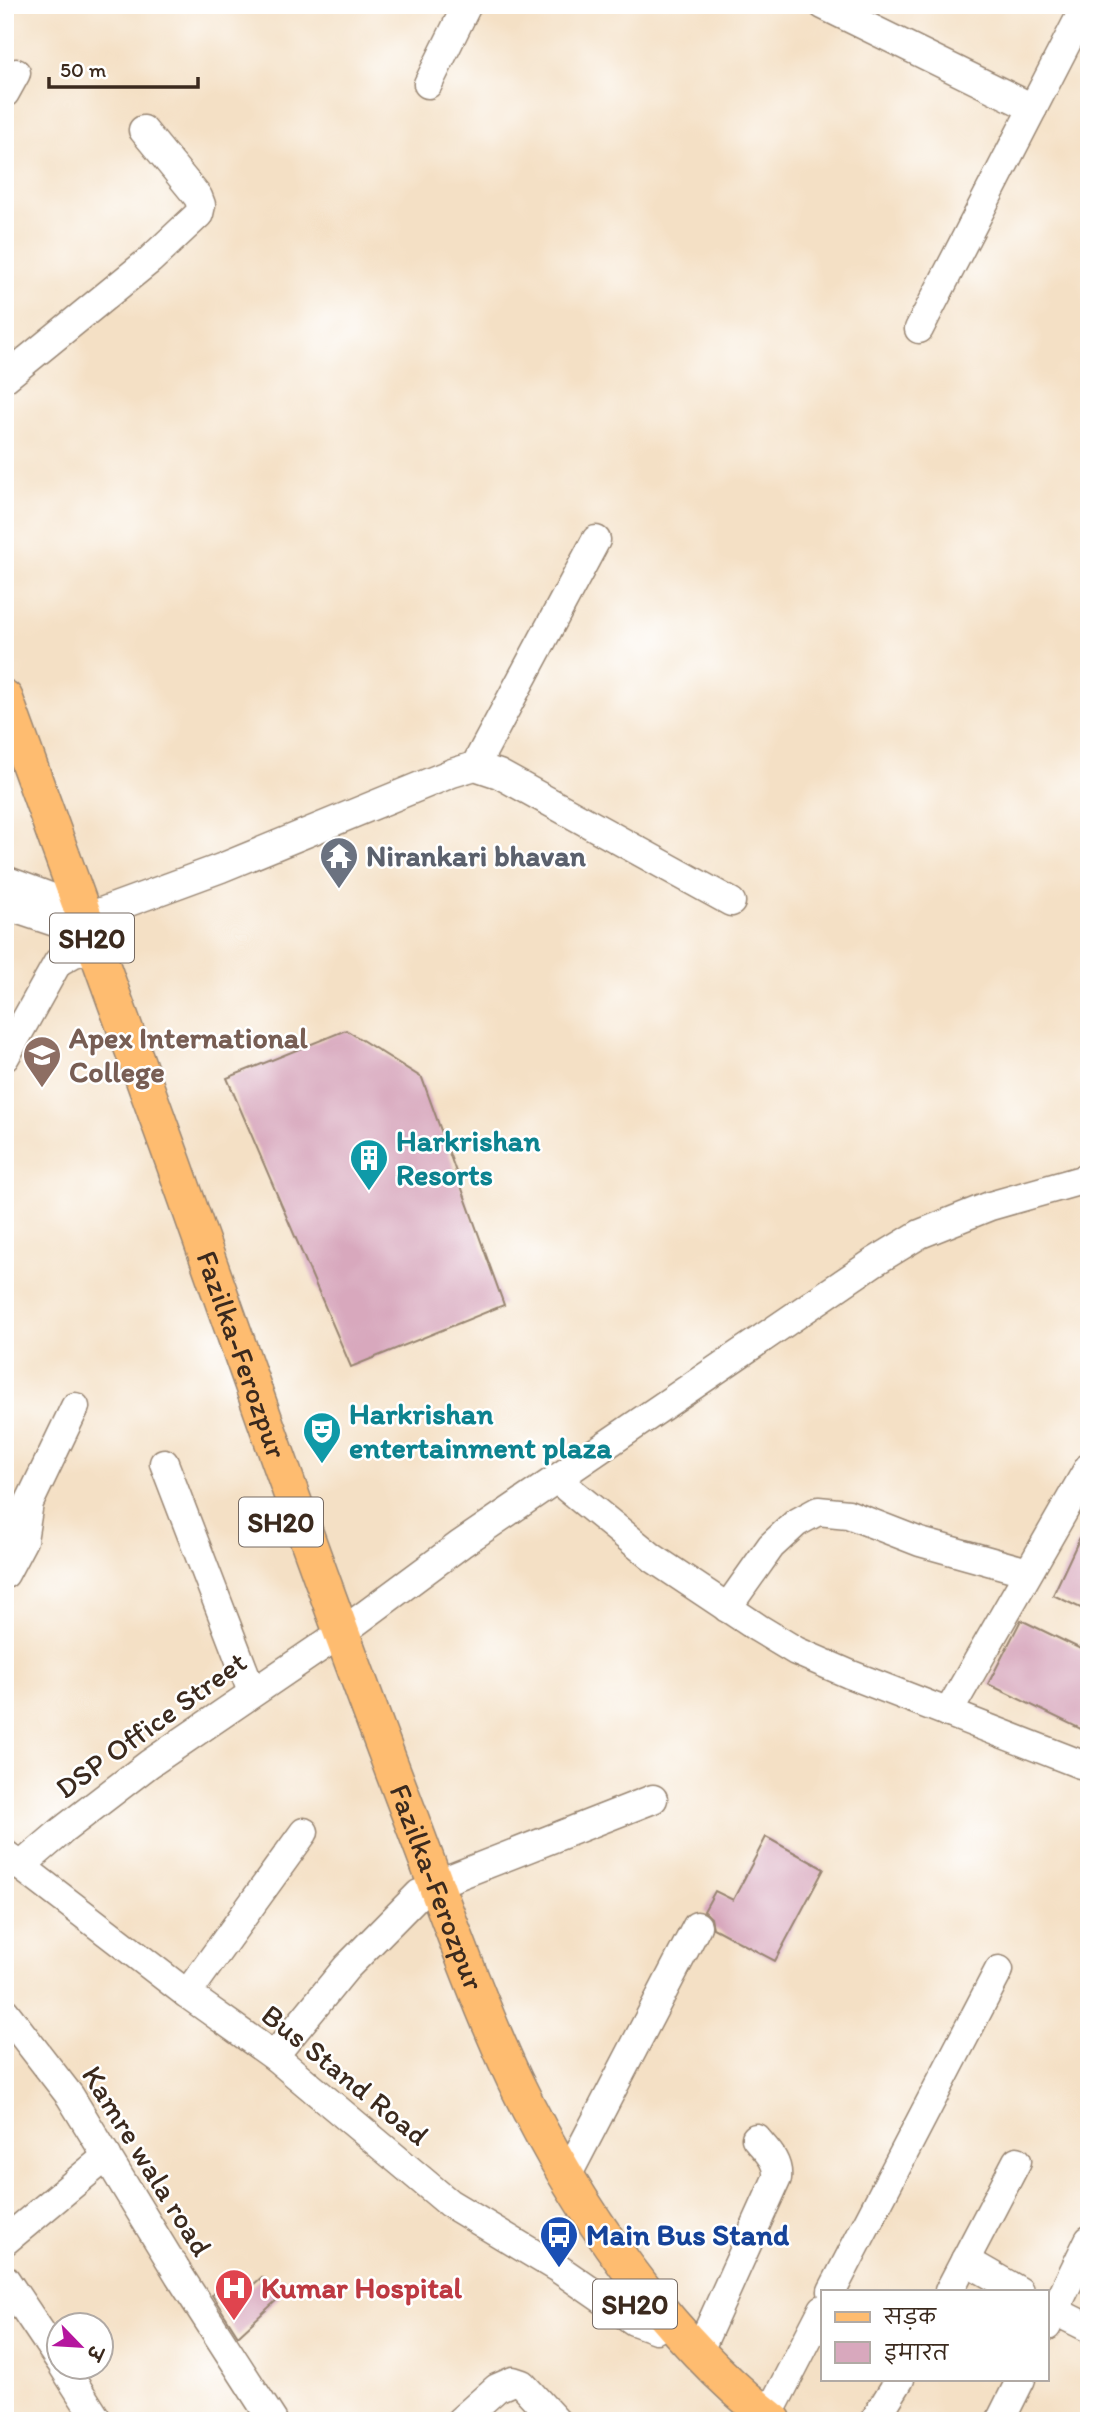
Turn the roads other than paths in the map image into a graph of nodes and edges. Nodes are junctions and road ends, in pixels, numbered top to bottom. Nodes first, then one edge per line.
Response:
1 (467, 5) edge
2 (823, 5) edge
3 (1086, 5) edge
4 (428, 84) dead end
5 (1033, 108) junction
6 (143, 130) dead end
7 (919, 329) dead end
8 (5, 379) edge
9 (596, 540) dead end
10 (5, 698) edge
11 (5, 761) edge
12 (475, 766) junction
13 (5, 880) edge
14 (731, 902) dead end
15 (5, 903) edge
16 (79, 927) junction
17 (5, 1057) edge
18 (1089, 1178) edge
19 (75, 1407) dead end
20 (164, 1463) dead end
21 (1089, 1467) edge
22 (556, 1479) junction
23 (16, 1516) edge
24 (1028, 1572) junction
25 (5, 1574) edge
26 (727, 1608) junction
27 (332, 1638) junction
28 (252, 1692) junction
29 (948, 1713) junction
30 (1080, 1764) dead end
31 (653, 1799) dead end
32 (304, 1832) dead end
33 (13, 1859) edge
34 (427, 1889) junction
35 (697, 1926) dead end
36 (999, 1970) dead end
37 (187, 1994) junction
38 (5, 2012) edge
39 (274, 2056) junction
40 (756, 2138) dead end
41 (107, 2156) junction
42 (1017, 2161) dead end
43 (555, 2169) junction
44 (1089, 2240) edge
45 (5, 2241) edge
46 (965, 2260) junction
47 (5, 2279) edge
48 (833, 2290) edge
49 (950, 2290) edge
50 (1017, 2290) edge
51 (821, 2313) edge
52 (1049, 2315) edge
53 (1089, 2328) edge
54 (656, 2329) junction
55 (46, 2340) edge
56 (698, 2353) junction
57 (71, 2380) edge
58 (899, 2380) edge
59 (1020, 2380) edge
60 (764, 2419) edge
61 (98, 2421) edge
62 (273, 2421) edge
63 (460, 2421) edge
64 (556, 2421) edge
65 (874, 2421) edge
66 (1000, 2421) edge

1 - 4 street
2 - 5 street
3 - 5 street
5 - 7 street
6 - 8 street
9 - 12 street
10 - 16 main road, Fazilka-Ferozpur / SH20
11 - 16 main road, Fazilka-Ferozpur / SH20
12 - 14 street
12 - 16 street
13 - 16 street
15 - 16 street
16 - 17 street
16 - 27 main road, Fazilka-Ferozpur / SH20
18 - 22 street, DSP Office Street
19 - 23 street
20 - 28 street
21 - 24 street
22 - 26 street
22 - 27 street, DSP Office Street
23 - 25 street
24 - 26 street
24 - 29 street
26 - 29 street
27 - 28 street, DSP Office Street
27 - 34 main road, Fazilka-Ferozpur / SH20
28 - 33 street, DSP Office Street
29 - 30 street
31 - 34 street
32 - 37 street
33 - 37 street, Bus Stand Road
34 - 39 street
34 - 43 main road, Fazilka-Ferozpur / SH20
35 - 43 street
36 - 48 street
37 - 39 street, Bus Stand Road
38 - 41 street, Kamre wala road
39 - 54 street, Bus Stand Road
40 - 56 street
41 - 45 street
41 - 62 street, Kamre wala road
42 - 46 street
43 - 54 main road, SH20
43 - 56 main road, SH20
44 - 52 street
46 - 49 street
46 - 50 street
47 - 55 street
51 - 60 street
52 - 53 street
54 - 60 main road, SH20
56 - 60 main road, SH20
57 - 61 street
58 - 65 street
59 - 66 street
63 - 64 street

